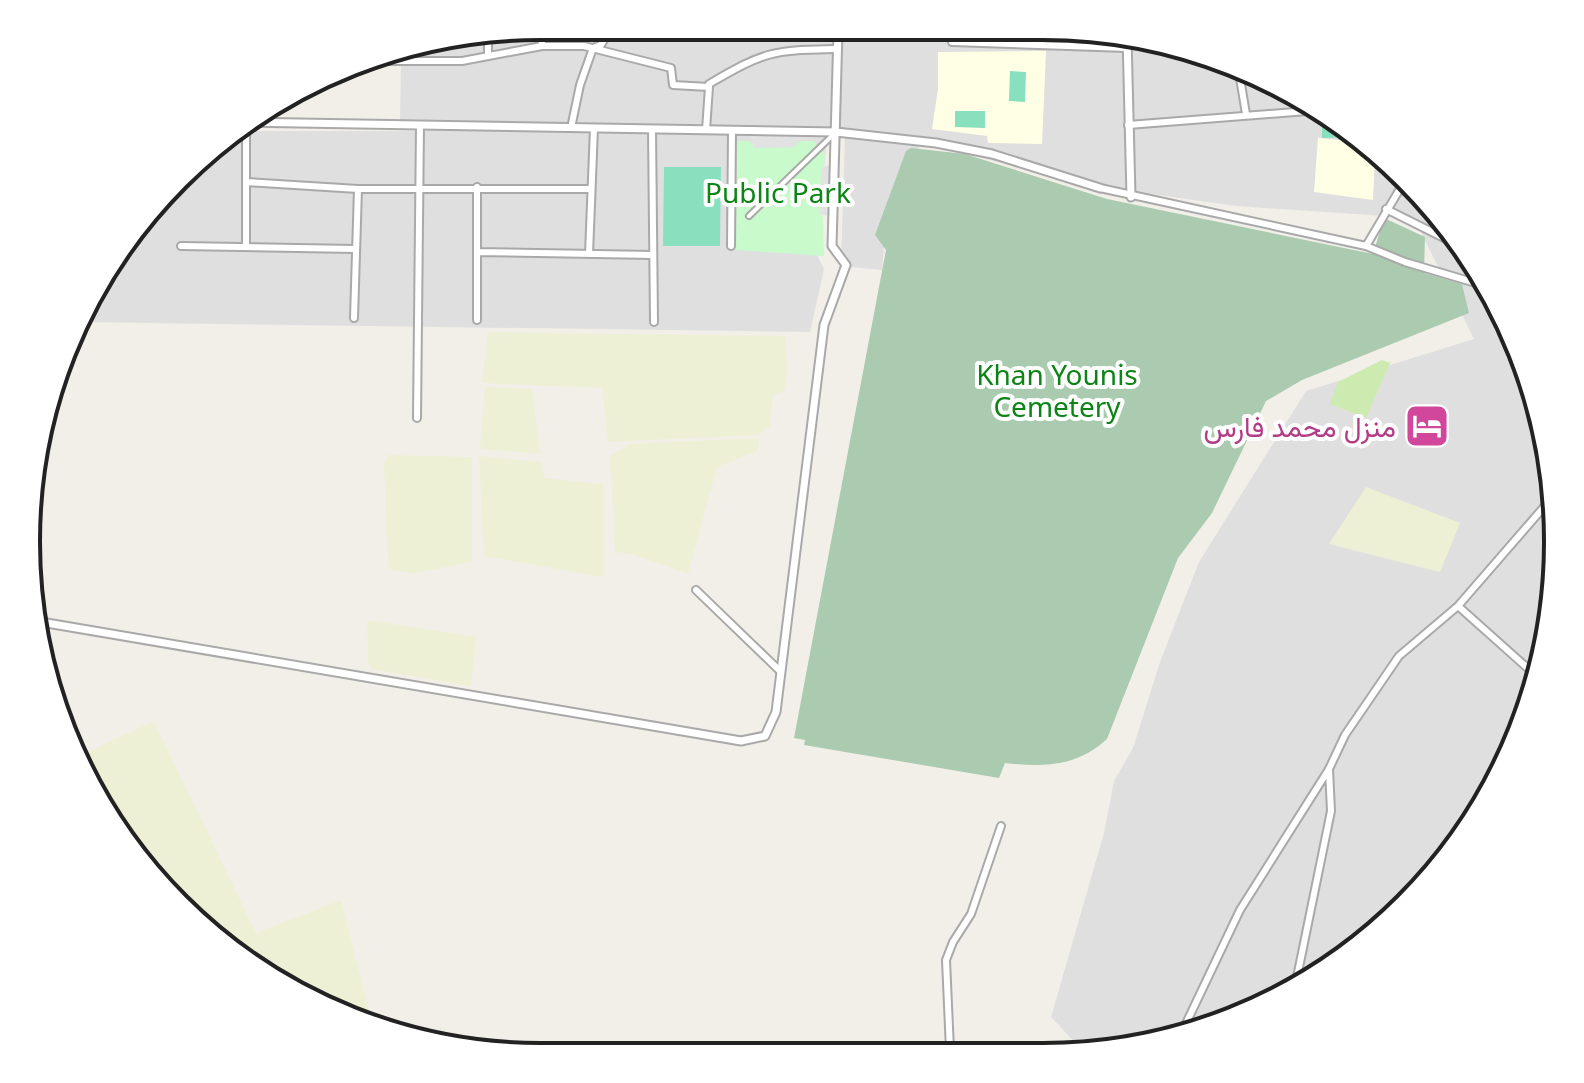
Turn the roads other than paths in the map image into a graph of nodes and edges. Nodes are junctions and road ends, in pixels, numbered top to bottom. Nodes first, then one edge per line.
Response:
1 (542, 40) edge
2 (604, 40) edge
3 (838, 40) edge
4 (952, 42) dead end
5 (488, 43) edge
6 (542, 46) junction
7 (593, 48) junction
8 (1127, 48) joint
9 (837, 49) junction
10 (488, 55) junction
11 (399, 61) edge
12 (1241, 81) edge
13 (709, 87) junction
14 (1299, 111) edge
15 (1246, 114) junction
16 (267, 122) edge
17 (420, 125) junction
18 (1127, 125) junction
19 (571, 128) junction
20 (594, 128) junction
21 (652, 129) junction
22 (706, 130) junction
23 (732, 130) junction
24 (836, 132) junction
25 (246, 137) edge
26 (246, 182) junction
27 (419, 186) junction
28 (477, 187) junction
29 (1100, 188) joint
30 (358, 189) junction
31 (589, 189) junction
32 (1399, 189) edge
33 (1131, 197) junction
34 (1386, 209) junction
35 (749, 216) dead end
36 (1440, 236) edge
37 (181, 246) dead end
38 (731, 246) dead end
39 (1366, 246) junction
40 (246, 247) junction
41 (355, 249) junction
42 (477, 252) junction
43 (589, 254) junction
44 (653, 255) junction
45 (1471, 281) edge
46 (354, 318) dead end
47 (477, 320) dead end
48 (654, 322) dead end
49 (417, 418) dead end
50 (1543, 508) edge
51 (696, 590) dead end
52 (1458, 606) junction
53 (47, 623) edge
54 (1528, 668) edge
55 (781, 672) junction
56 (1329, 769) junction
57 (1001, 826) dead end
58 (1298, 973) edge
59 (1187, 1021) edge
60 (950, 1043) edge

1 - 6 street
2 - 7 street
3 - 9 street
4 - 8 street
5 - 10 street
6 - 7 street
6 - 10 street
7 - 13 street
7 - 19 street
8 - 18 street
9 - 13 street
9 - 24 street
10 - 11 street
12 - 15 street
13 - 22 street
14 - 15 street
15 - 18 street
16 - 17 street
17 - 19 street
17 - 27 street
18 - 33 street
19 - 20 street
20 - 21 street
20 - 31 street
21 - 22 street
21 - 44 street
22 - 23 street
23 - 24 street
23 - 38 street
24 - 29 street
24 - 35 street
24 - 55 street
25 - 26 street
26 - 30 street
26 - 40 street
27 - 28 street
27 - 30 street
27 - 49 street
28 - 31 street
28 - 42 street
29 - 33 street
30 - 41 street
31 - 43 street
32 - 34 street
33 - 39 street
34 - 36 street
34 - 39 street
37 - 40 street
39 - 45 street
40 - 41 street
41 - 46 street
42 - 43 street
42 - 47 street
43 - 44 street
44 - 48 street
50 - 52 street
51 - 55 street
52 - 54 street
52 - 56 street
53 - 55 street
56 - 58 street
56 - 59 street
57 - 60 street

